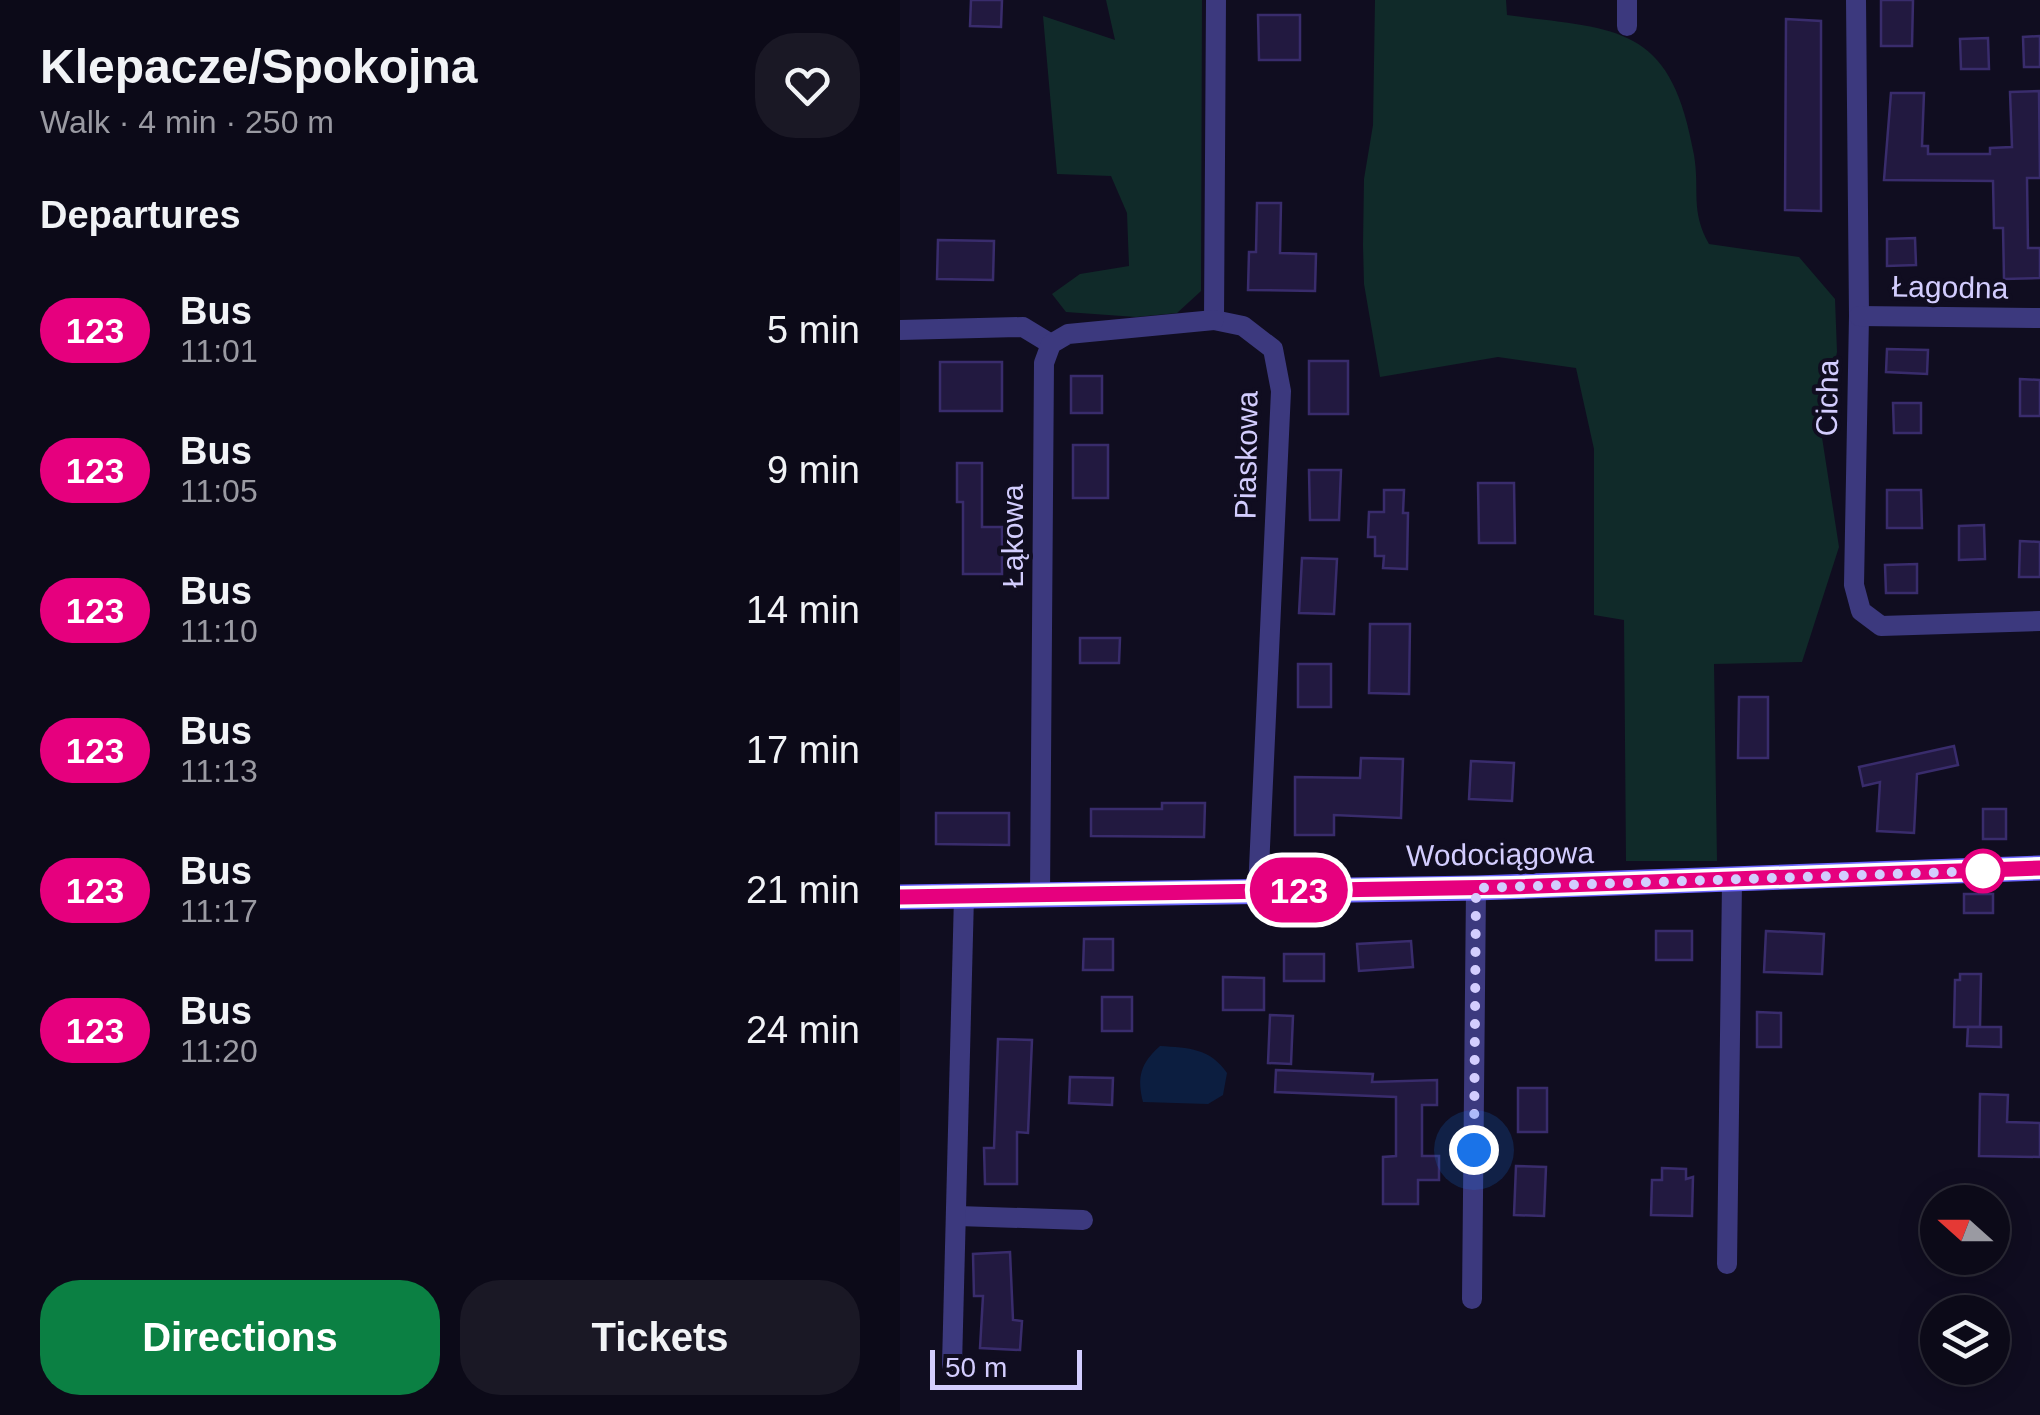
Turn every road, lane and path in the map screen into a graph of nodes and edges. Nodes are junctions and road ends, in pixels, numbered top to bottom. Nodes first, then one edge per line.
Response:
1 (1216, 0) edge
2 (1627, 0) edge
3 (1856, 0) edge
4 (1628, 26) dead end
5 (1859, 316) junction
6 (2040, 318) edge
7 (1214, 320) junction
8 (900, 330) edge
9 (1051, 344) junction
10 (2040, 621) edge
11 (2040, 868) edge
12 (1732, 882) junction
13 (1476, 888) junction
14 (1258, 890) junction
15 (964, 896) junction
16 (1040, 896) junction
17 (900, 897) edge
18 (958, 1216) junction
19 (1083, 1220) dead end
20 (1727, 1264) dead end
21 (1472, 1299) dead end
22 (952, 1366) dead end

1 - 7 street
2 - 4 street
3 - 5 street, Cicha
5 - 6 street, Łagodna
5 - 10 street, Cicha
7 - 9 street
7 - 14 street, Piaskowa
8 - 9 street
9 - 16 street, Łąkowa
11 - 12 street, Wodociągowa
12 - 13 street, Wodociągowa
12 - 20 street
13 - 14 street, Wodociągowa
13 - 21 street
14 - 16 street, Wodociągowa
15 - 16 street, Wodociągowa
15 - 17 street, Wodociągowa
15 - 18 street
18 - 19 street
18 - 22 street

